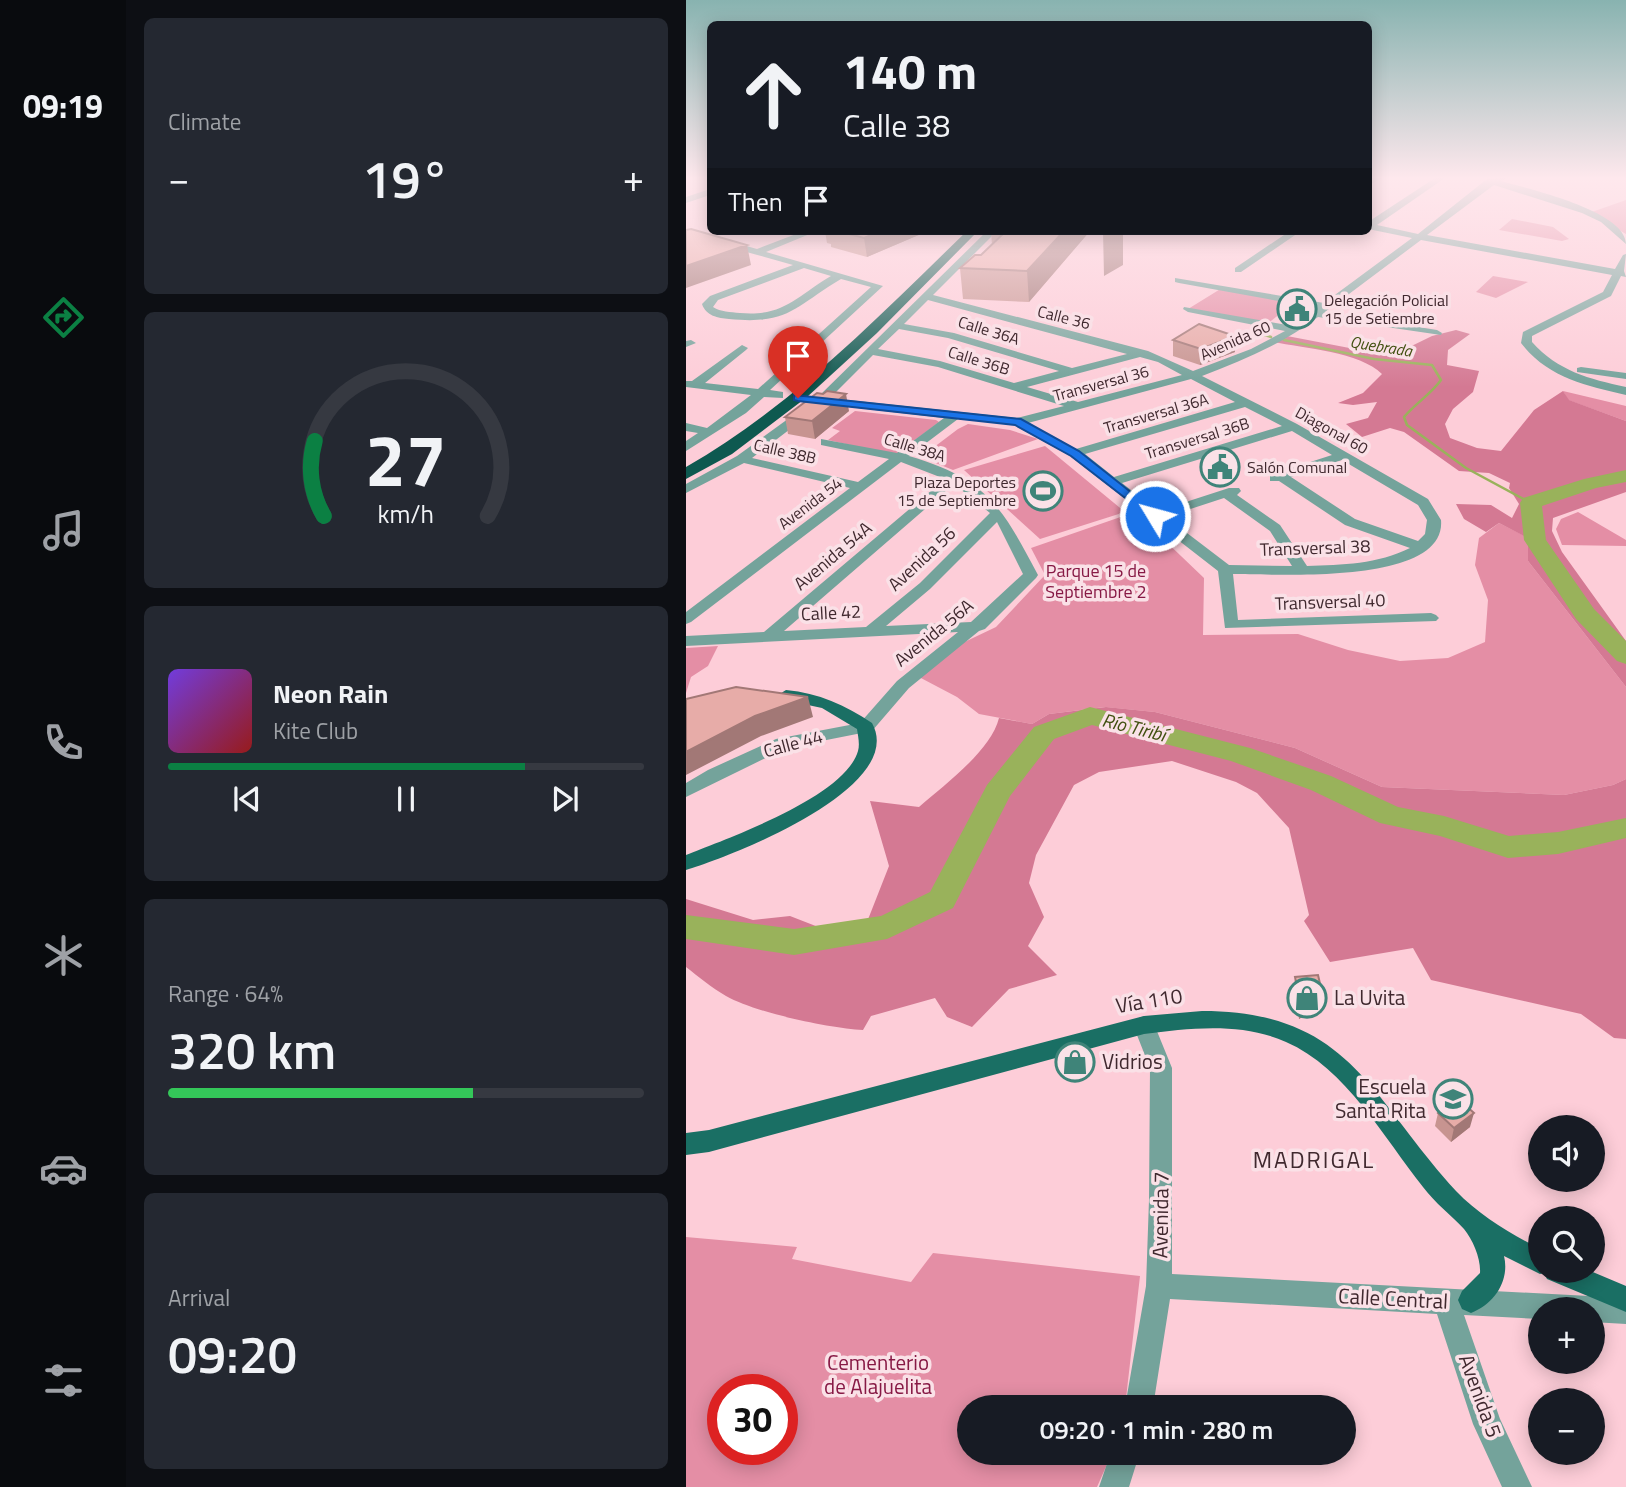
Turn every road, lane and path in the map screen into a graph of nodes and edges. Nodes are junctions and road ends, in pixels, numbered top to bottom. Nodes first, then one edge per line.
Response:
1 (741, 247) edge
2 (768, 247) edge
3 (940, 247) edge
4 (956, 247) edge
5 (975, 247) edge
6 (1272, 247) edge
7 (1403, 247) edge
8 (1481, 247) edge
9 (757, 252) junction
10 (1626, 257) edge
11 (803, 265) junction
12 (1238, 270) dead end
13 (1623, 273) edge
14 (840, 275) junction
15 (1179, 280) dead end
16 (1222, 288) junction
17 (1210, 295) dead end
18 (925, 296) junction
19 (1199, 302) dead end
20 (1321, 310) junction
21 (895, 325) junction
22 (1295, 330) junction
23 (1437, 333) dead end
24 (839, 341) dead end
25 (742, 348) dead end
26 (869, 351) junction
27 (1144, 353) junction
28 (1546, 365) junction
29 (809, 369) dead end
30 (1073, 372) junction
31 (1193, 375) junction
32 (1626, 376) edge
33 (690, 384) edge
34 (1014, 387) junction
35 (1626, 391) edge
36 (762, 393) junction
37 (779, 396) junction
38 (798, 398) junction
39 (821, 400) junction
40 (1245, 403) junction
41 (1078, 406) junction
42 (954, 416) junction
43 (1017, 422) junction
44 (686, 427) edge
45 (1293, 428) junction
46 (710, 432) junction
47 (825, 442) dead end
48 (686, 447) edge
49 (1075, 453) junction
50 (1342, 456) junction
51 (899, 458) junction
52 (741, 459) junction
53 (691, 465) edge
54 (954, 478) junction
55 (1111, 482) junction
56 (862, 487) junction
57 (686, 489) edge
58 (997, 514) junction
59 (1155, 516) junction
60 (1436, 530) joint
61 (1423, 548) junction
62 (1301, 568) junction
63 (1225, 569) junction
64 (1031, 575) joint
65 (686, 618) edge
66 (1431, 618) dead end
67 (979, 626) junction
68 (871, 631) junction
69 (769, 636) junction
70 (686, 641) edge
71 (764, 695) edge
72 (866, 727) junction
73 (686, 791) edge
74 (686, 863) edge
75 (1144, 1026) junction
76 (686, 1144) edge
77 (1473, 1222) junction
78 (1528, 1255) edge
79 (1587, 1283) edge
80 (1159, 1286) junction
81 (1626, 1299) edge
82 (1459, 1301) junction
83 (1626, 1311) edge
84 (1141, 1395) edge
85 (1122, 1465) edge
86 (1114, 1487) edge
87 (1517, 1487) edge

1 - 9 street
2 - 9 street
3 - 24 highway
4 - 38 highway
5 - 18 street
6 - 12 street
7 - 20 street, Avenida 60
8 - 13 street
9 - 11 street
10 - 13 street
11 - 14 street
11 - 14 street
13 - 28 street
14 - 36 street
15 - 16 street
16 - 17 street
16 - 20 street
18 - 21 street
18 - 27 street, Calle 36
19 - 22 street
20 - 22 street, Avenida 60
20 - 23 street
21 - 26 street
21 - 30 street, Calle 36A
22 - 31 street, Avenida 60
25 - 33 street
26 - 34 street, Calle 36B
26 - 39 street
27 - 30 street
27 - 31 street, Calle 36
28 - 32 street
28 - 35 street
29 - 37 highway
30 - 34 street
31 - 40 street, Diagonal 60
31 - 41 street, Transversal 36
33 - 36 street
34 - 41 street, Calle 36B
36 - 37 street
36 - 46 street
37 - 53 highway
38 - 39 street
38 - 53 highway
39 - 42 street
39 - 52 street
40 - 45 street, Diagonal 60
40 - 49 street, Transversal 36A
41 - 43 street, Transversal 36
42 - 43 street
42 - 51 street, Avenida 54
43 - 49 street
44 - 46 street
45 - 50 street, Diagonal 60
45 - 55 street, Transversal 36B
46 - 48 street
47 - 51 street, Calle 38A
49 - 55 street
50 - 60 street, Diagonal 60
50 - 61 street
51 - 54 street, Calle 38A
51 - 56 street, Avenida 54
52 - 56 street, Calle 38B
52 - 57 street
54 - 58 street, Calle 38A
54 - 69 street, Avenida 54A
55 - 59 street
56 - 65 street, Avenida 54
58 - 64 street, Calle 38A
58 - 68 street, Avenida 56
59 - 62 street
59 - 63 street
60 - 61 street, Transversal 38
61 - 62 street, Transversal 38
62 - 63 street, Transversal 38
63 - 66 street, Transversal 40
64 - 67 street, Avenida 56A
67 - 68 street, Calle 42
67 - 72 street, Avenida 56A
68 - 69 street, Calle 42
69 - 70 street, Calle 42
71 - 72 main road
72 - 73 street, Calle 44
72 - 74 main road
75 - 76 main road, Vía 110
75 - 77 main road, Vía 110
75 - 80 street, Avenida 7
77 - 78 main road, Vía 110
77 - 82 main road
79 - 81 main road
80 - 82 street, Calle Central
80 - 84 street, Avenida 7
82 - 83 street, Calle Central
82 - 87 street, Avenida 5
85 - 86 street

